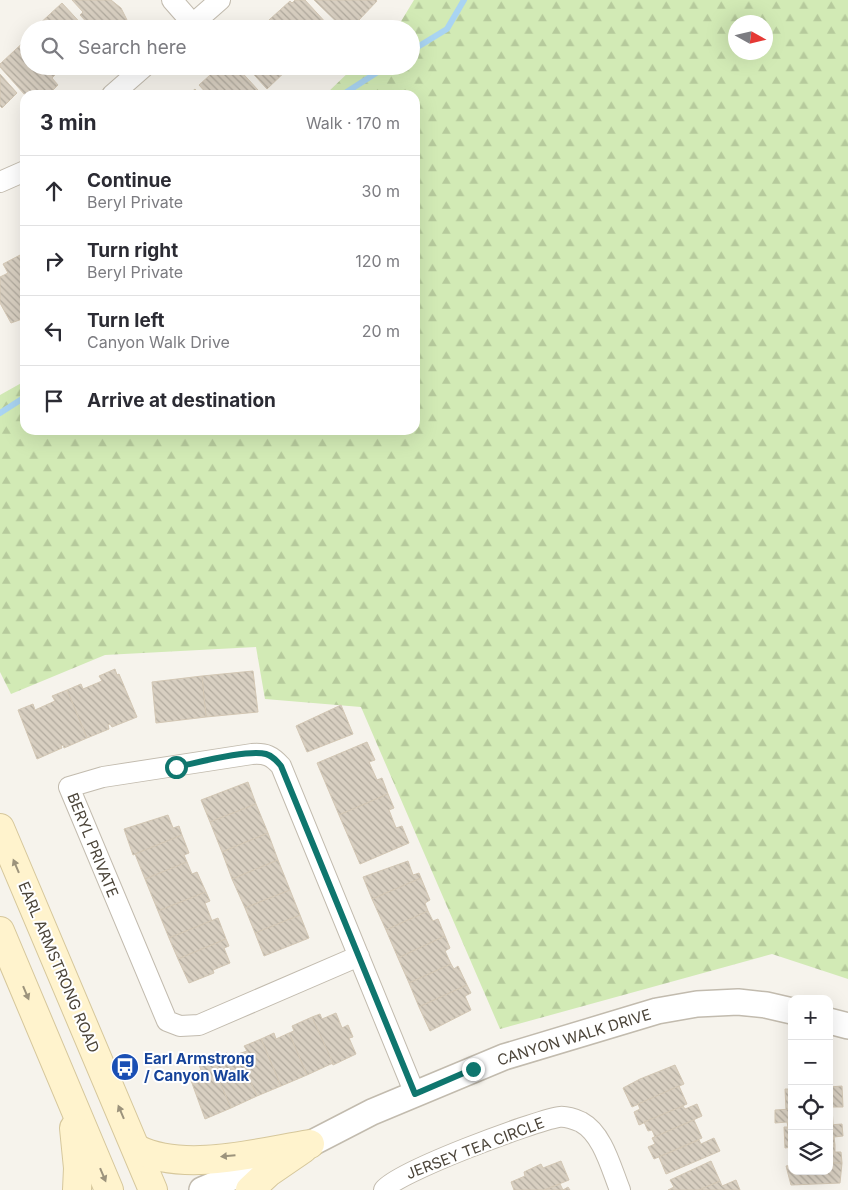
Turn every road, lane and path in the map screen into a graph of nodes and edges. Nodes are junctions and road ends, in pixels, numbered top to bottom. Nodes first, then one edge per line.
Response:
1 (172, 0) edge
2 (220, 0) edge
3 (186, 20) edge
4 (197, 20) edge
5 (135, 75) edge
6 (118, 90) edge
7 (20, 173) edge
8 (0, 182) edge
9 (0, 828) edge
10 (0, 931) edge
11 (359, 956) junction
12 (788, 1009) edge
13 (833, 1021) edge
14 (848, 1026) edge
15 (415, 1094) junction
16 (71, 1099) junction
17 (310, 1144) junction
18 (137, 1149) junction
19 (76, 1190) edge
20 (109, 1190) edge
21 (153, 1190) edge
22 (202, 1190) edge
23 (250, 1190) edge
24 (384, 1190) edge
25 (620, 1190) edge

1 - 3 street
2 - 4 street
5 - 6 street
7 - 8 street
18 -> 9 main road, EARL ARMSTRONG ROAD
10 -> 16 main road
11 - 11 street, BERYL PRIVATE
11 - 15 street, BERYL PRIVATE
12 - 15 street, CANYON WALK DRIVE
13 - 14 street
15 - 17 street, CANYON WALK DRIVE
16 - 19 main road
16 -> 20 main road
17 -> 18 main road
17 - 22 street, CANYON WALK DRIVE
17 - 23 main road
18 - 21 main road, EARL ARMSTRONG ROAD
24 - 25 street, JERSEY TEA CIRCLE

